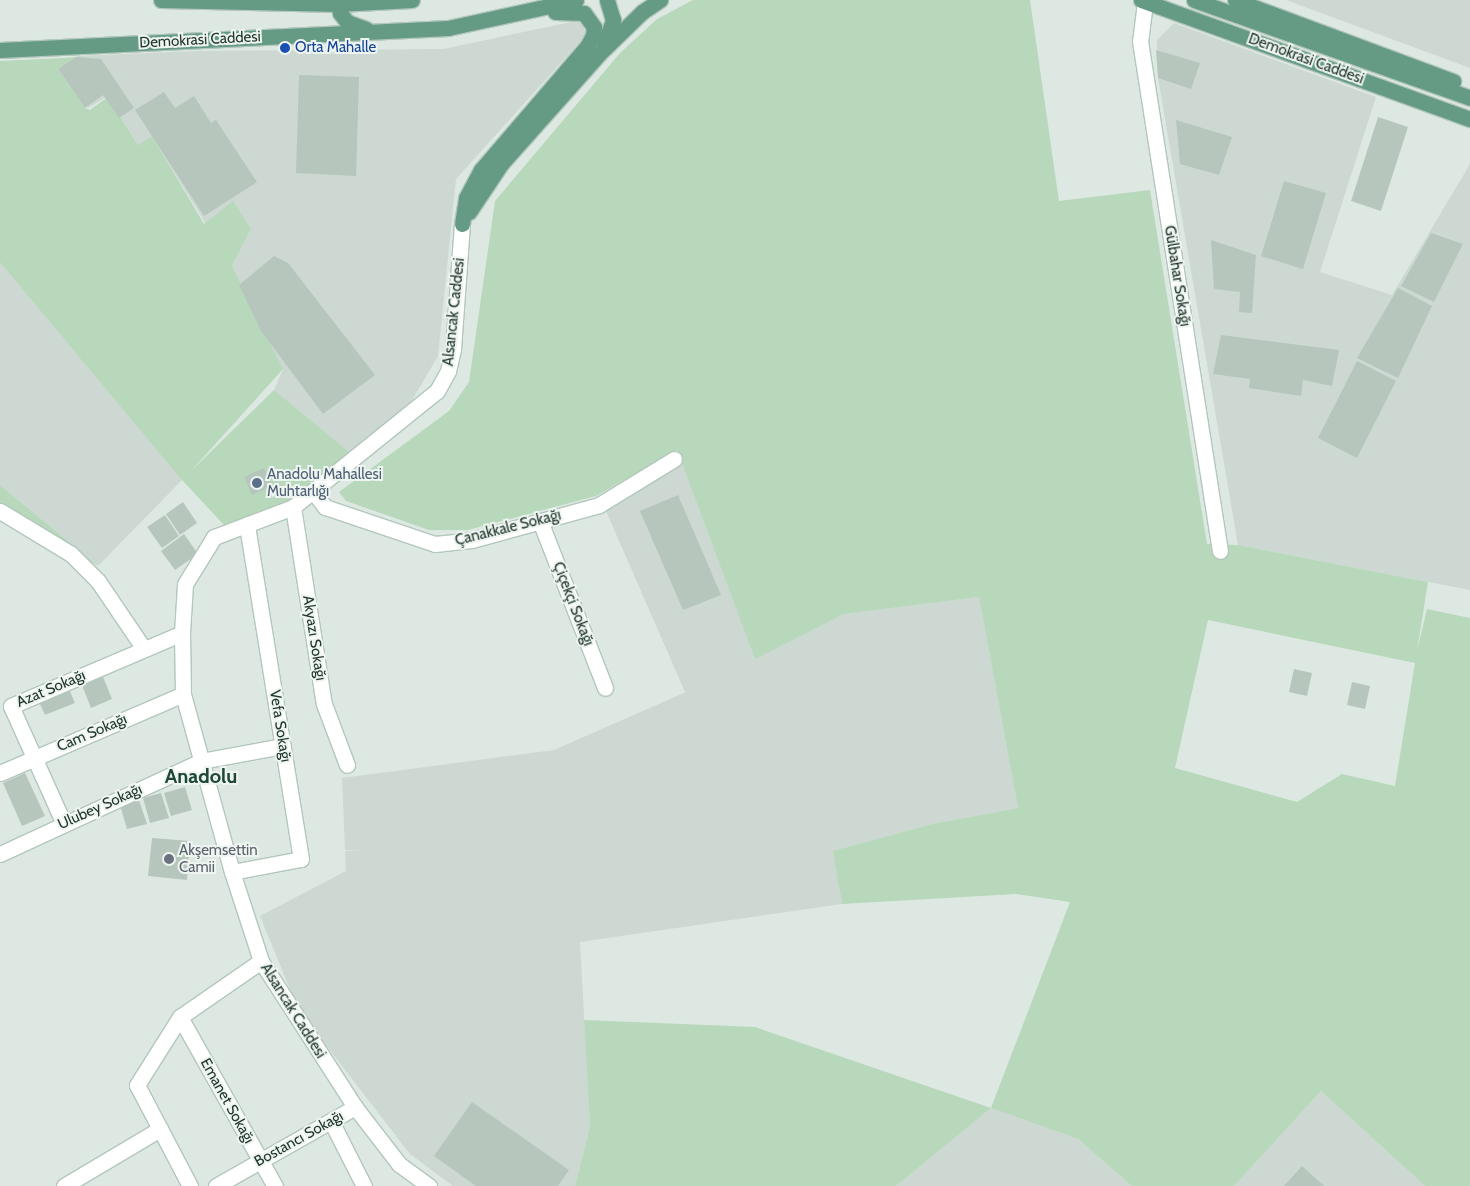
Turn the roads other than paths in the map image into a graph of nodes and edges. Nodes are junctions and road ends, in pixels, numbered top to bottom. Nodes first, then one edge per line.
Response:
1 (162, 0) edge
2 (412, 0) edge
3 (576, 0) edge
4 (607, 0) edge
5 (660, 0) edge
6 (1194, 0) edge
7 (1235, 0) edge
8 (1143, 1) edge
9 (339, 2) edge
10 (514, 14) junction
11 (377, 32) junction
12 (0, 50) edge
13 (599, 54) junction
14 (1470, 89) edge
15 (1470, 98) edge
16 (1470, 119) edge
17 (462, 224) junction
18 (674, 459) dead end
19 (314, 491) junction
20 (292, 507) junction
21 (0, 512) edge
22 (540, 521) junction
23 (247, 524) junction
24 (1220, 551) dead end
25 (182, 632) junction
26 (144, 649) junction
27 (605, 688) dead end
28 (183, 694) junction
29 (283, 746) junction
30 (34, 758) junction
31 (201, 762) junction
32 (348, 765) dead end
33 (0, 773) edge
34 (64, 824) junction
35 (0, 854) edge
36 (232, 872) junction
37 (261, 961) junction
38 (180, 1017) junction
39 (356, 1107) junction
40 (331, 1121) junction
41 (160, 1129) junction
42 (260, 1161) junction
43 (64, 1186) edge
44 (190, 1186) edge
45 (216, 1186) edge
46 (275, 1186) edge
47 (364, 1186) edge
48 (429, 1186) edge

1 - 9 main road
2 - 9 main road
3 - 10 main road, Demokrasi Caddesi
4 - 13 main road
5 - 13 main road
6 - 15 main road, Demokrasi Caddesi
7 - 14 main road
8 - 16 main road, Demokrasi Caddesi
8 - 24 street, Gülbahar Sokağı
9 - 11 main road
10 - 11 main road, Demokrasi Caddesi
10 - 17 main road
11 - 12 main road, Demokrasi Caddesi
13 - 17 main road
17 - 19 street, Alsancak Caddesi
18 - 22 street, Çanakkale Sokağı
19 - 20 street, Alsancak Caddesi
19 - 22 street, Çanakkale Sokağı
20 - 23 street, Alsancak Caddesi
20 - 32 street, Akyazı Sokağı
21 - 26 street
22 - 27 street, Çiçekçi Sokağı
23 - 25 street, Alsancak Caddesi
23 - 29 street, Vefa Sokağı
25 - 26 street, Azat Sokağı
25 - 28 street, Alsancak Caddesi
26 - 30 street, Azat Sokağı
28 - 30 street, Cam Sokağı
28 - 31 street, Alsancak Caddesi
29 - 31 street, Ulubey Sokağı
29 - 36 street, Vefa Sokağı
30 - 33 street, Cam Sokağı
30 - 34 street, Azat Sokağı
31 - 34 street, Ulubey Sokağı
31 - 36 street, Alsancak Caddesi
34 - 35 street, Ulubey Sokağı
36 - 37 street, Alsancak Caddesi
37 - 38 street
37 - 39 street, Alsancak Caddesi
38 - 41 street
38 - 42 street, Emanet Sokağı
39 - 40 street, Bostancı Sokağı
39 - 48 street, Alsancak Caddesi
40 - 42 street, Bostancı Sokağı
40 - 47 street
41 - 43 street
41 - 44 street
42 - 45 street, Bostancı Sokağı
42 - 46 street, Emanet Sokağı

